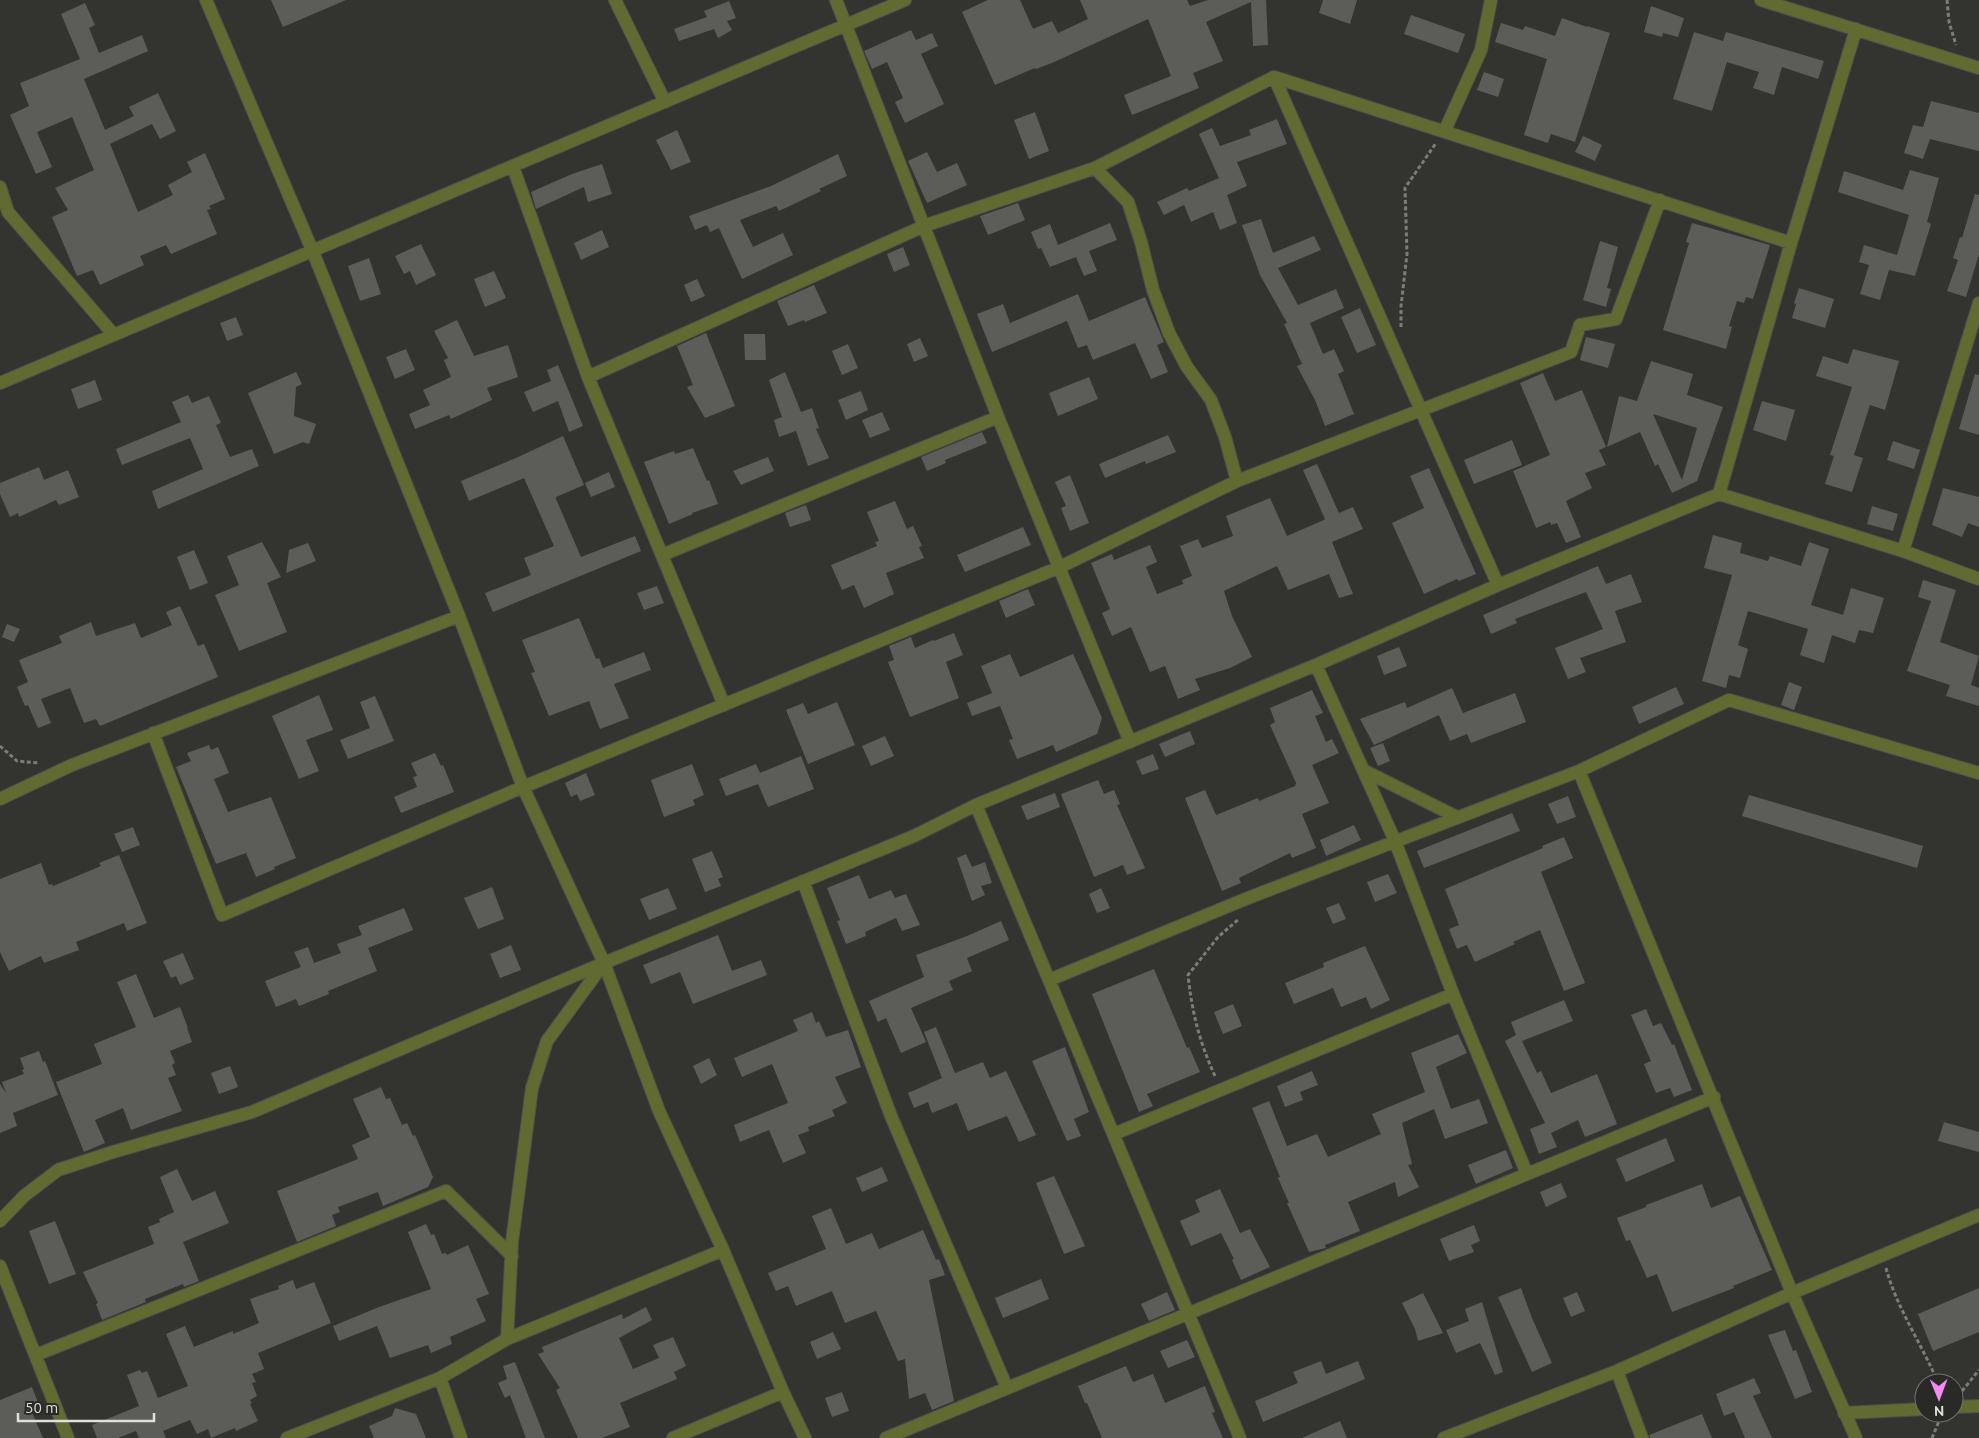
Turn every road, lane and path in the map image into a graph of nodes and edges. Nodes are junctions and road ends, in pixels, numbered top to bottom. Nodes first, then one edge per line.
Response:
1 (206, 0) edge
2 (615, 0) edge
3 (836, 0) edge
4 (905, 0) edge
5 (1491, 0) edge
6 (1947, 0) edge
7 (1767, 1) edge
8 (847, 25) junction
9 (1856, 29) junction
10 (1962, 62) junction
11 (1979, 68) edge
12 (1274, 76) junction
13 (665, 102) junction
14 (1445, 130) junction
15 (513, 167) junction
16 (1095, 168) junction
17 (0, 187) edge
18 (1660, 200) junction
19 (924, 226) junction
20 (1790, 243) junction
21 (313, 252) junction
22 (1979, 303) edge
23 (114, 335) junction
24 (1401, 335) dead end
25 (588, 377) junction
26 (0, 383) edge
27 (1422, 409) junction
28 (998, 417) junction
29 (1237, 481) junction
30 (1719, 494) junction
31 (1903, 551) junction
32 (662, 556) junction
33 (1060, 567) junction
34 (1979, 579) edge
35 (1498, 586) junction
36 (459, 616) junction
37 (1316, 665) junction
38 (724, 705) junction
39 (153, 733) junction
40 (1130, 742) junction
41 (0, 746) edge
42 (45, 763) dead end
43 (1363, 770) junction
44 (1579, 771) junction
45 (1979, 773) edge
46 (523, 787) junction
47 (0, 799) edge
48 (976, 805) junction
49 (1457, 817) junction
50 (1395, 841) junction
51 (804, 881) junction
52 (1248, 898) junction
53 (604, 963) junction
54 (1050, 980) junction
55 (1453, 994) junction
56 (1221, 1090) junction
57 (1714, 1097) junction
58 (1114, 1134) junction
59 (1527, 1174) junction
60 (1979, 1215) edge
61 (0, 1221) edge
62 (723, 1250) junction
63 (1882, 1255) junction
64 (512, 1256) junction
65 (0, 1266) edge
66 (1792, 1293) junction
67 (1188, 1313) junction
68 (507, 1339) junction
69 (36, 1355) junction
70 (1979, 1370) edge
71 (1618, 1371) junction
72 (1934, 1373) edge
73 (440, 1378) junction
74 (1006, 1388) junction
75 (1964, 1388) edge
76 (783, 1392) junction
77 (1979, 1406) edge
78 (1964, 1407) edge
79 (1914, 1410) edge
80 (1844, 1413) junction
81 (1938, 1423) edge
82 (68, 1438) edge
83 (287, 1438) edge
84 (461, 1438) edge
85 (673, 1438) edge
86 (805, 1438) edge
87 (886, 1438) edge
88 (1240, 1438) edge
89 (1444, 1438) edge
90 (1642, 1438) edge
91 (1856, 1438) edge
92 (1932, 1438) edge

1 - 21 street
2 - 13 street
3 - 8 street
4 - 8 street
5 - 14 street
6 - 10 path
7 - 9 street
8 - 13 street
8 - 19 street
9 - 10 street
9 - 20 street
10 - 11 street
12 - 14 street
12 - 16 street
12 - 27 street
13 - 15 street
14 - 18 street
14 - 24 path
15 - 21 street
15 - 25 street
16 - 19 street
16 - 29 street
17 - 23 street
18 - 20 street
18 - 27 street
19 - 25 street
19 - 28 street
20 - 30 street
21 - 23 street
21 - 36 street
22 - 31 street
23 - 26 street
25 - 32 street
27 - 29 street
27 - 35 street
28 - 32 street
28 - 33 street
29 - 33 street
30 - 31 street
30 - 35 street
31 - 34 street
32 - 38 street
33 - 38 street
33 - 40 street
35 - 37 street
36 - 39 street
36 - 46 street
37 - 40 street
37 - 43 street
38 - 46 street
39 - 46 street
39 - 47 street
40 - 48 street
41 - 42 path
43 - 49 street
43 - 50 street
44 - 45 street
44 - 49 street
44 - 57 street
46 - 53 street
48 - 51 street
48 - 54 street
49 - 50 street
50 - 52 street
50 - 55 street
51 - 53 street
51 - 74 street
52 - 54 street
52 - 56 path
53 - 61 street
53 - 62 street
53 - 64 street
54 - 58 street
55 - 56 street
55 - 59 street
56 - 58 street
57 - 59 street
57 - 66 street
58 - 67 street
59 - 67 street
60 - 63 street
62 - 68 street
62 - 76 street
63 - 66 street
63 - 72 path
64 - 68 street
64 - 69 street
65 - 69 street
66 - 71 street
66 - 80 street
67 - 74 street
67 - 88 street
68 - 73 street
69 - 82 street
70 - 75 path
71 - 89 street
71 - 90 street
73 - 83 street
73 - 84 street
74 - 87 street
76 - 85 street
76 - 86 street
77 - 78 street
79 - 80 street
80 - 91 street
81 - 92 path

